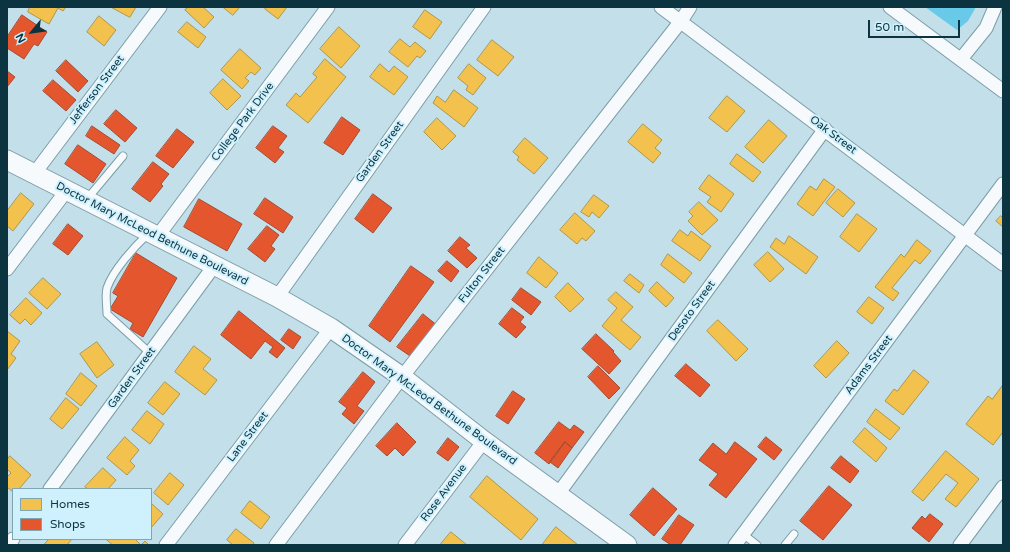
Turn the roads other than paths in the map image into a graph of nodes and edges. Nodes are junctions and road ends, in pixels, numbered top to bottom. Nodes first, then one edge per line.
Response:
1 (160, 7) edge
2 (328, 7) edge
3 (484, 7) edge
4 (661, 7) edge
5 (690, 7) edge
6 (890, 7) edge
7 (994, 7) edge
8 (681, 21) junction
9 (961, 59) junction
10 (1003, 91) edge
11 (825, 129) junction
12 (123, 156) dead end
13 (7, 160) edge
14 (34, 174) junction
15 (1003, 184) edge
16 (67, 190) junction
17 (86, 200) junction
18 (153, 235) junction
19 (965, 236) junction
20 (11, 256) edge
21 (1003, 264) edge
22 (214, 266) junction
23 (7, 270) edge
24 (277, 297) junction
25 (331, 328) junction
26 (150, 353) junction
27 (402, 377) junction
28 (484, 441) junction
29 (1003, 487) edge
30 (51, 488) edge
31 (558, 494) junction
32 (743, 534) junction
33 (794, 534) dead end
34 (166, 545) edge
35 (276, 545) edge
36 (405, 545) edge
37 (627, 545) edge
38 (735, 545) edge
39 (757, 545) edge
40 (785, 545) edge
41 (960, 545) edge

1 - 14 street, Jefferson Street
2 - 18 street, College Park Drive
3 - 24 street, Garden Street
4 - 8 street, Oak Street
5 - 8 street, Fulton Street
6 - 9 street
7 - 9 street
8 - 11 street, Oak Street
8 - 27 street, Fulton Street
9 - 10 street
11 - 19 street, Oak Street
11 - 31 street, Desoto Street
12 - 17 lane
13 - 14 street, Doctor Mary McLeod Bethune Boulevard
14 - 16 street, Doctor Mary McLeod Bethune Boulevard
15 - 19 street, Adams Street
16 - 17 street, Doctor Mary McLeod Bethune Boulevard
16 - 20 street
17 - 18 street, Doctor Mary McLeod Bethune Boulevard
18 - 22 street, Doctor Mary McLeod Bethune Boulevard
18 - 26 lane
19 - 21 street, Oak Street
19 - 32 street, Adams Street
20 - 23 street
22 - 24 street, Doctor Mary McLeod Bethune Boulevard
22 - 26 street, Garden Street
24 - 25 street, Doctor Mary McLeod Bethune Boulevard
25 - 27 street, Doctor Mary McLeod Bethune Boulevard
25 - 34 street, Lane Street
26 - 30 street, Garden Street
27 - 28 street, Doctor Mary McLeod Bethune Boulevard
27 - 35 street, Fulton Street
28 - 31 street, Doctor Mary McLeod Bethune Boulevard
28 - 36 street, Rose Avenue
29 - 41 street
31 - 37 street, Doctor Mary McLeod Bethune Boulevard
32 - 38 street, Adams Street
32 - 39 lane
33 - 40 lane

